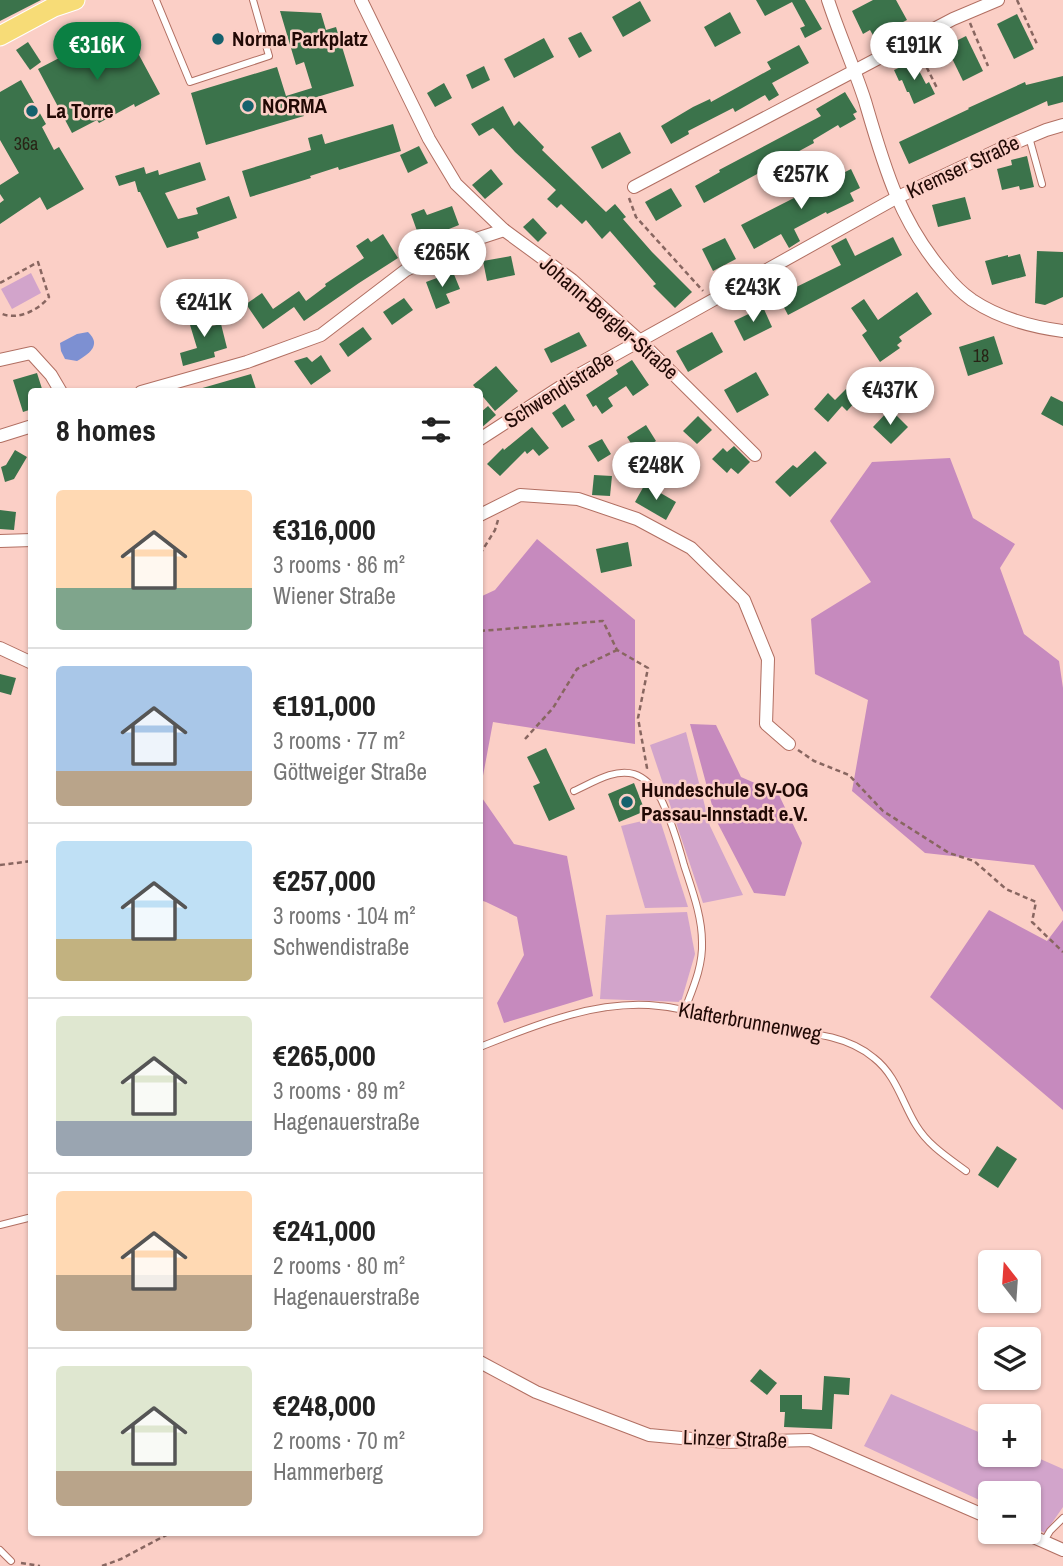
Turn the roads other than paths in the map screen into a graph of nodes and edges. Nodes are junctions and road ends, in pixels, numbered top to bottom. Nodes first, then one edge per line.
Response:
1 (75, 0) edge
2 (156, 0) edge
3 (253, 0) edge
4 (361, 0) edge
5 (828, 0) edge
6 (998, 0) edge
7 (984, 3) edge
8 (3, 34) edge
9 (854, 70) junction
10 (1063, 125) edge
11 (1029, 137) junction
12 (1042, 184) dead end
13 (634, 187) road end
14 (897, 198) junction
15 (505, 230) junction
16 (1063, 331) edge
17 (640, 341) junction
18 (0, 360) edge
19 (59, 388) edge
20 (155, 388) edge
21 (28, 427) edge
22 (0, 436) edge
23 (483, 437) edge
24 (755, 455) dead end
25 (483, 514) edge
26 (28, 540) edge
27 (0, 541) edge
28 (0, 648) edge
29 (28, 661) edge
30 (789, 744) road end
31 (574, 791) dead end
32 (685, 1009) junction
33 (483, 1047) edge
34 (966, 1171) dead end
35 (28, 1218) edge
36 (0, 1225) edge
37 (483, 1364) edge
38 (978, 1513) edge
39 (1063, 1518) edge
40 (1041, 1540) edge
41 (1044, 1541) junction
42 (0, 1550) edge
43 (1063, 1550) edge
44 (10, 1561) road end

1 - 8 main road
2 - 3 lane
4 - 15 street, Johann-Bergler-Straße
5 - 9 street
6 - 7 street
7 - 9 street
9 - 13 street
9 - 14 street
10 - 11 street, Kremser Straße
11 - 12 lane, Kremser Straße
11 - 14 street, Kremser Straße
14 - 16 street
14 - 17 street, Schwendistraße
15 - 17 street, Johann-Bergler-Straße
15 - 20 street
17 - 23 street, Schwendistraße
17 - 24 street, Johann-Bergler-Straße
18 - 19 street
21 - 22 street
25 - 30 street
26 - 27 street
28 - 29 street
31 - 32 lane
32 - 33 lane, Klafterbrunnenweg
32 - 34 lane, Klafterbrunnenweg
35 - 36 lane
37 - 38 street, Linzer Straße
39 - 41 lane
40 - 41 street
41 - 43 street
42 - 44 lane

